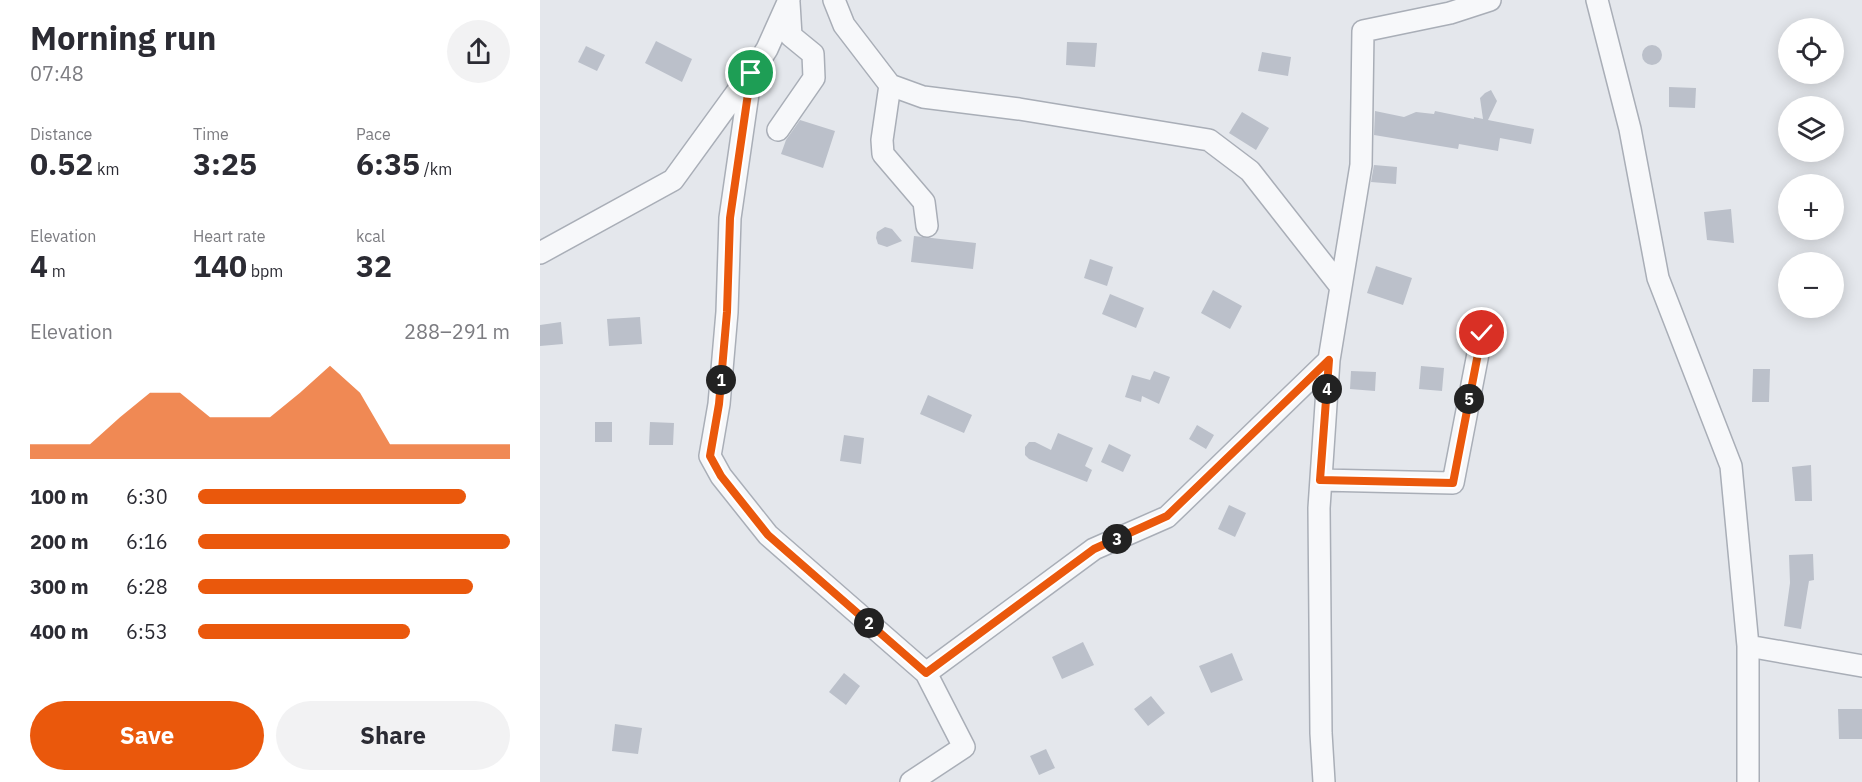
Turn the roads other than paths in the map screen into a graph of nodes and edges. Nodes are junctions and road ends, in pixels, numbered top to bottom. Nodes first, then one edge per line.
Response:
1 (834, 0) edge
2 (1490, 0) edge
3 (1597, 0) edge
4 (789, 1) edge
5 (751, 73) junction
6 (890, 85) junction
7 (778, 130) dead end
8 (927, 226) dead end
9 (540, 253) edge
10 (1341, 287) junction
11 (1482, 333) dead end
12 (1329, 360) junction
13 (1320, 480) junction
14 (1748, 646) junction
15 (1862, 666) edge
16 (926, 673) junction
17 (911, 782) edge
18 (1324, 782) edge
19 (1748, 782) edge

1 - 6 street
2 - 10 street
3 - 14 street
4 - 5 street
4 - 7 street
5 - 9 street
5 - 16 street
6 - 8 street
6 - 10 street
10 - 12 street
11 - 13 street
12 - 13 street
12 - 16 street
13 - 18 street
14 - 15 street
14 - 19 street
16 - 17 street

